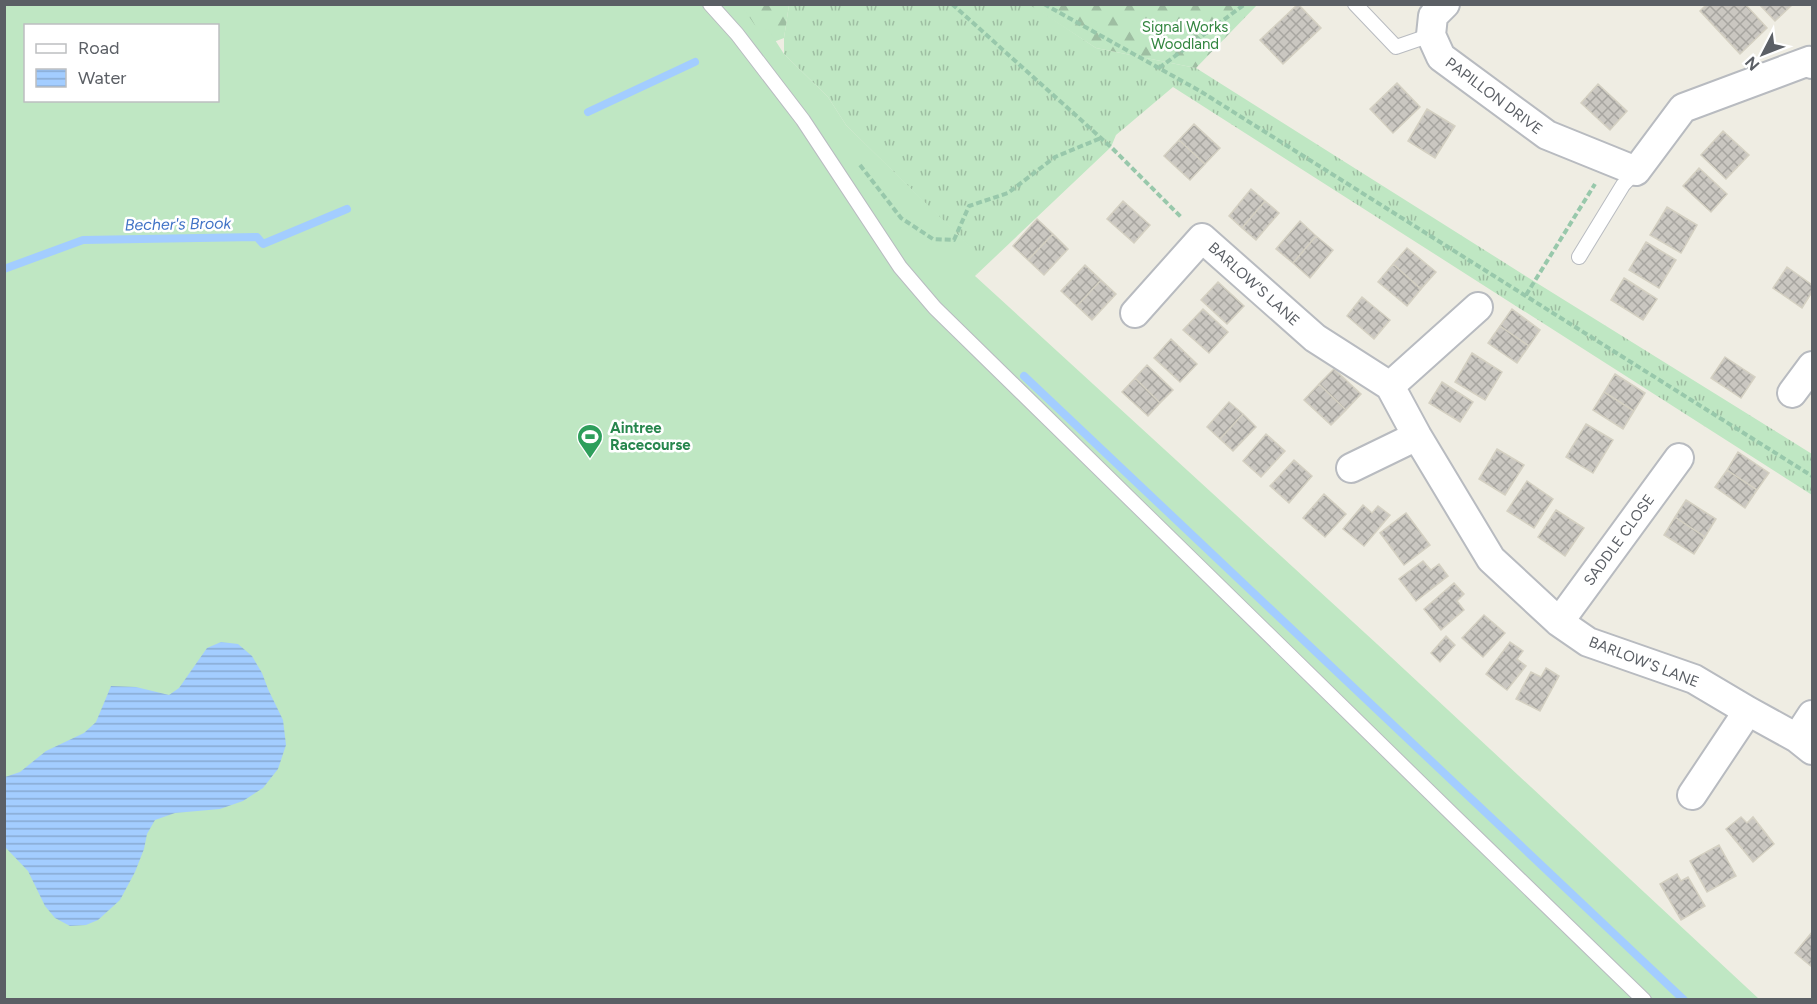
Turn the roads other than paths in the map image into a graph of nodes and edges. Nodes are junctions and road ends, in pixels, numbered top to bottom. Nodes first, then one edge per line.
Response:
1 (710, 4) edge
2 (1355, 4) edge
3 (1445, 4) edge
4 (1431, 35) junction
5 (1811, 59) edge
6 (1636, 171) junction
7 (1579, 257) dead end
8 (1478, 307) dead end
9 (1135, 313) dead end
10 (1812, 366) edge
11 (1390, 386) junction
12 (1792, 393) dead end
13 (1417, 436) junction
14 (1679, 458) dead end
15 (1351, 468) dead end
16 (1559, 622) junction
17 (1748, 711) junction
18 (1812, 715) edge
19 (1804, 744) edge
20 (1692, 795) dead end
21 (1644, 999) edge

1 - 21 lane
2 - 4 lane
3 - 4 street
4 - 6 street, PAPILLON DRIVE
5 - 6 street
6 - 7 lane
8 - 11 street
9 - 11 street, BARLOW'S LANE
10 - 12 street
11 - 13 street, BARLOW'S LANE
13 - 15 street
13 - 16 street, BARLOW'S LANE
14 - 16 street, SADDLE CLOSE
16 - 17 street, BARLOW'S LANE
17 - 19 street, BARLOW'S LANE
17 - 20 street
18 - 19 street

